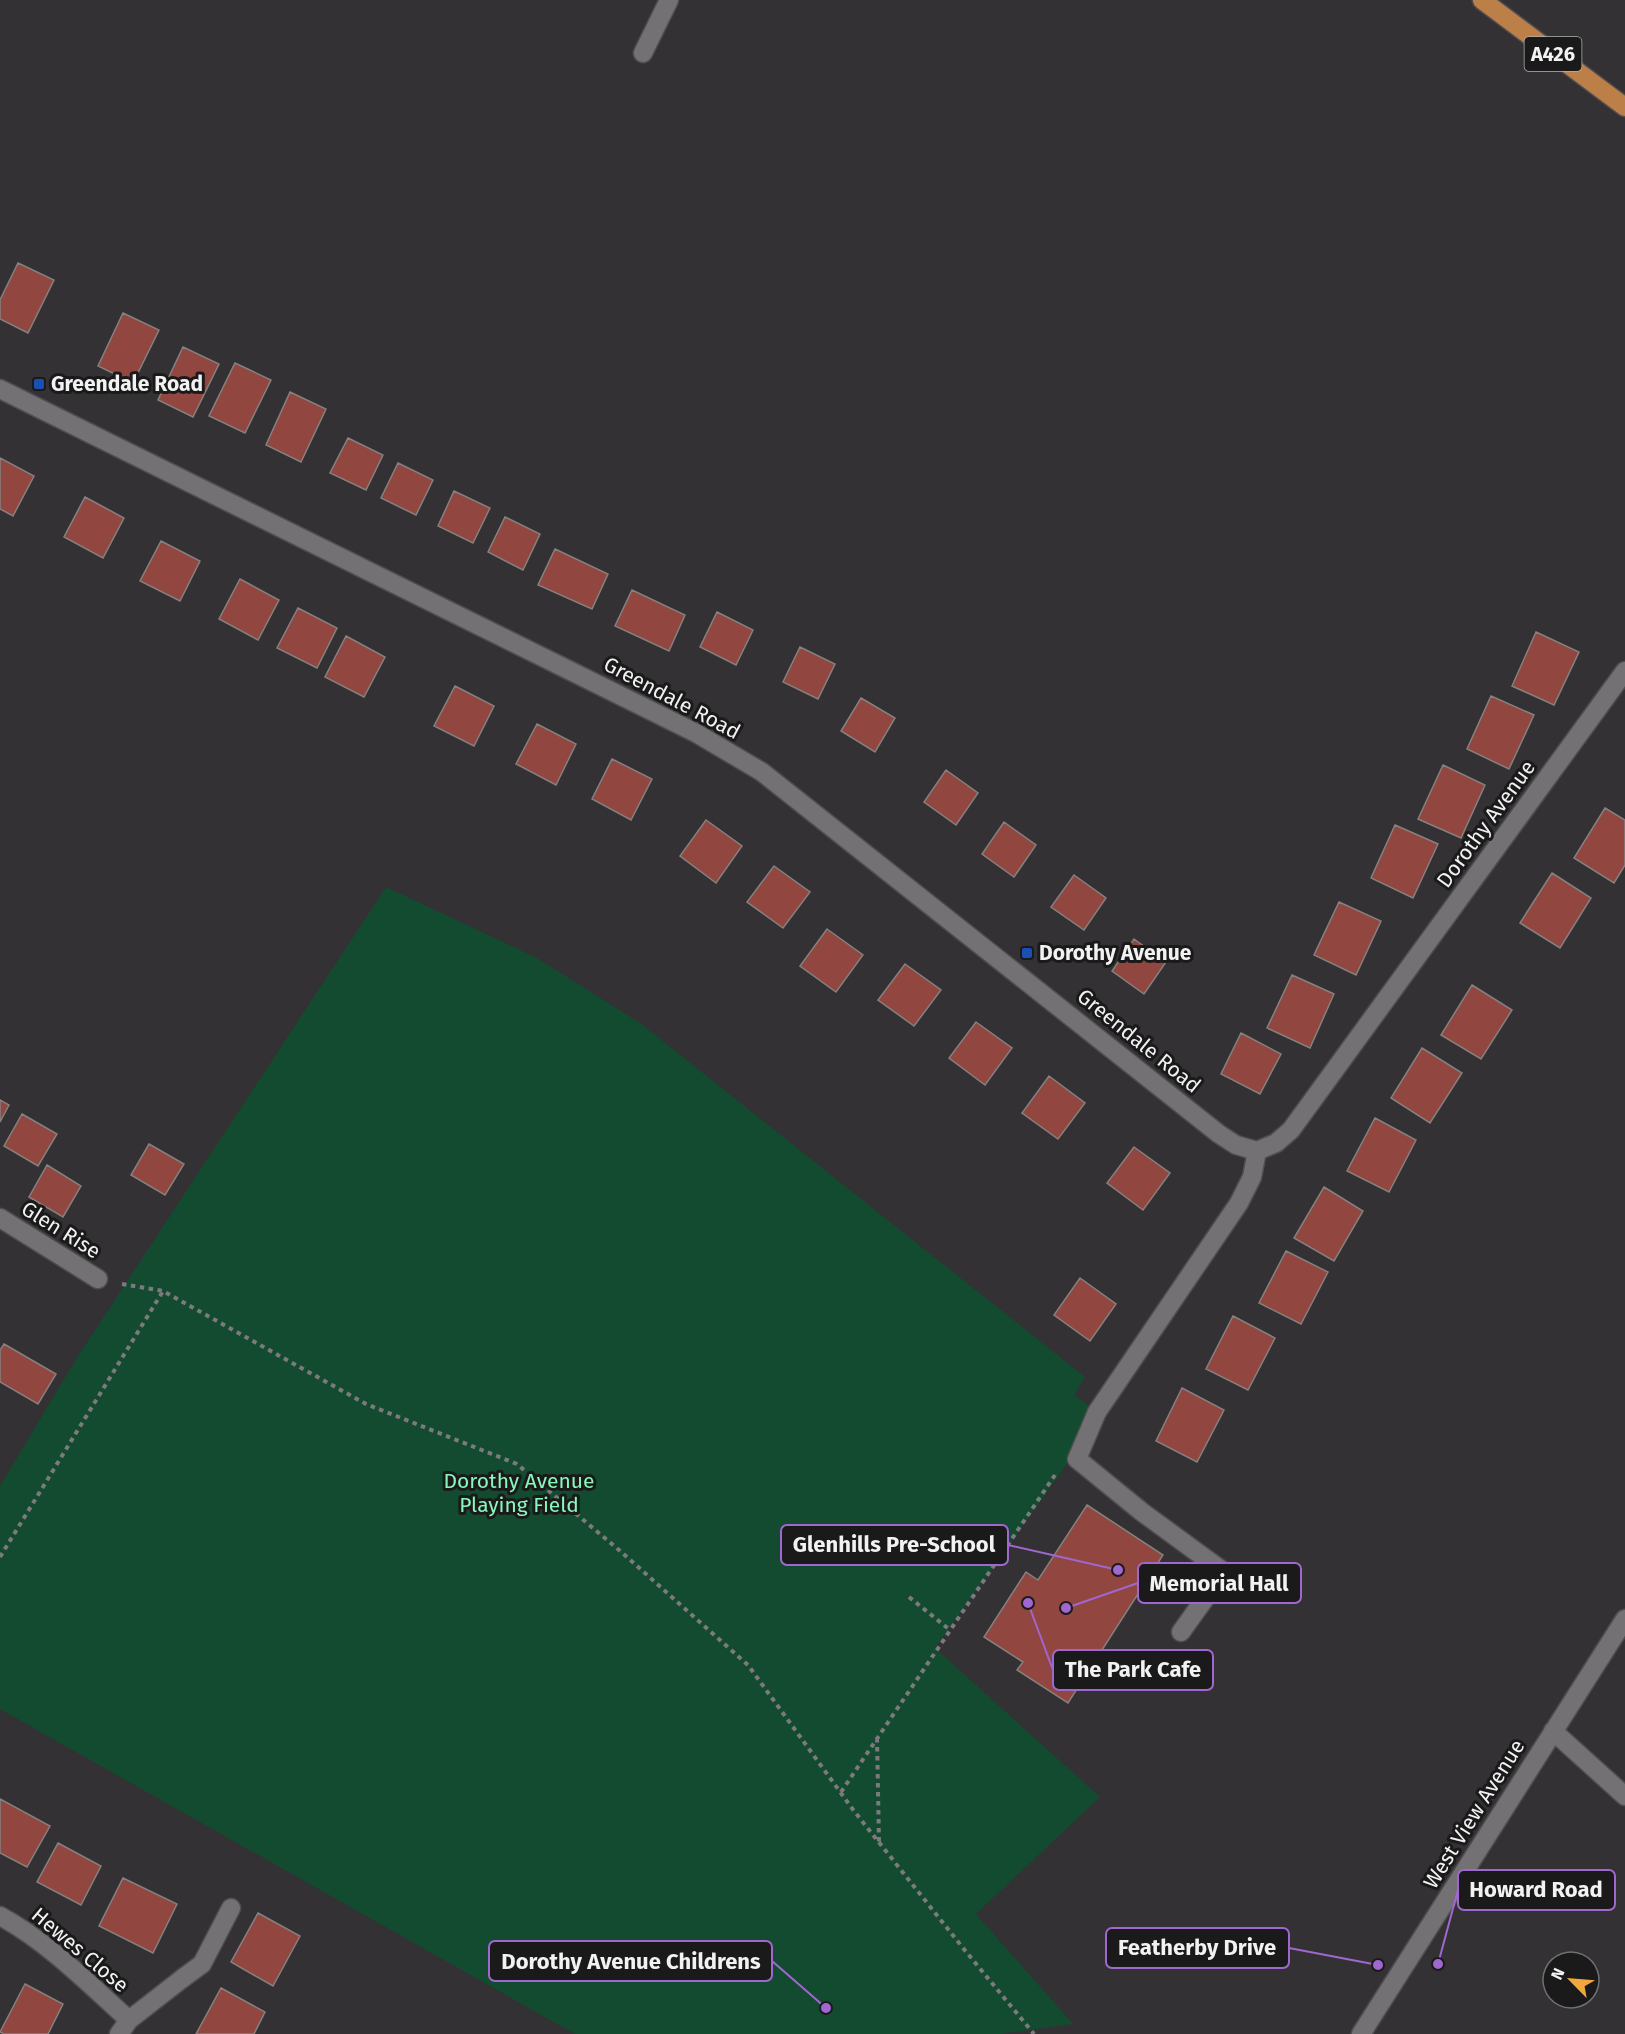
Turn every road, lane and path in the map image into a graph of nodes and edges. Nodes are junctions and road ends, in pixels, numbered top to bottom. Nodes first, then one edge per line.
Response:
1 (669, 0) edge
2 (1482, 0) edge
3 (643, 53) dead end
4 (1625, 107) edge
5 (0, 389) edge
6 (1625, 671) edge
7 (1257, 1151) junction
8 (0, 1218) edge
9 (98, 1279) joint
10 (163, 1292) junction
11 (1060, 1467) dead end
12 (0, 1557) edge
13 (909, 1597) dead end
14 (1625, 1618) edge
15 (950, 1630) junction
16 (1181, 1632) dead end
17 (1553, 1731) junction
18 (877, 1738) junction
19 (841, 1792) junction
20 (1625, 1796) edge
21 (879, 1842) junction
22 (231, 1908) dead end
23 (0, 1916) edge
24 (124, 2027) edge
25 (1035, 2034) edge
26 (1361, 2034) edge

1 - 3 street
2 - 4 main road, A426
5 - 7 street, Greendale Road
6 - 7 street, Dorothy Avenue
7 - 16 street
8 - 9 street, Glen Rise
9 - 10 path
10 - 12 path
10 - 19 path
11 - 15 path
13 - 15 path
14 - 17 street, West View Avenue
15 - 18 path
17 - 20 street
17 - 26 street, West View Avenue
18 - 19 path
18 - 21 path
19 - 21 path
21 - 25 path
22 - 24 street, Hewes Close
23 - 24 street, Hewes Close

